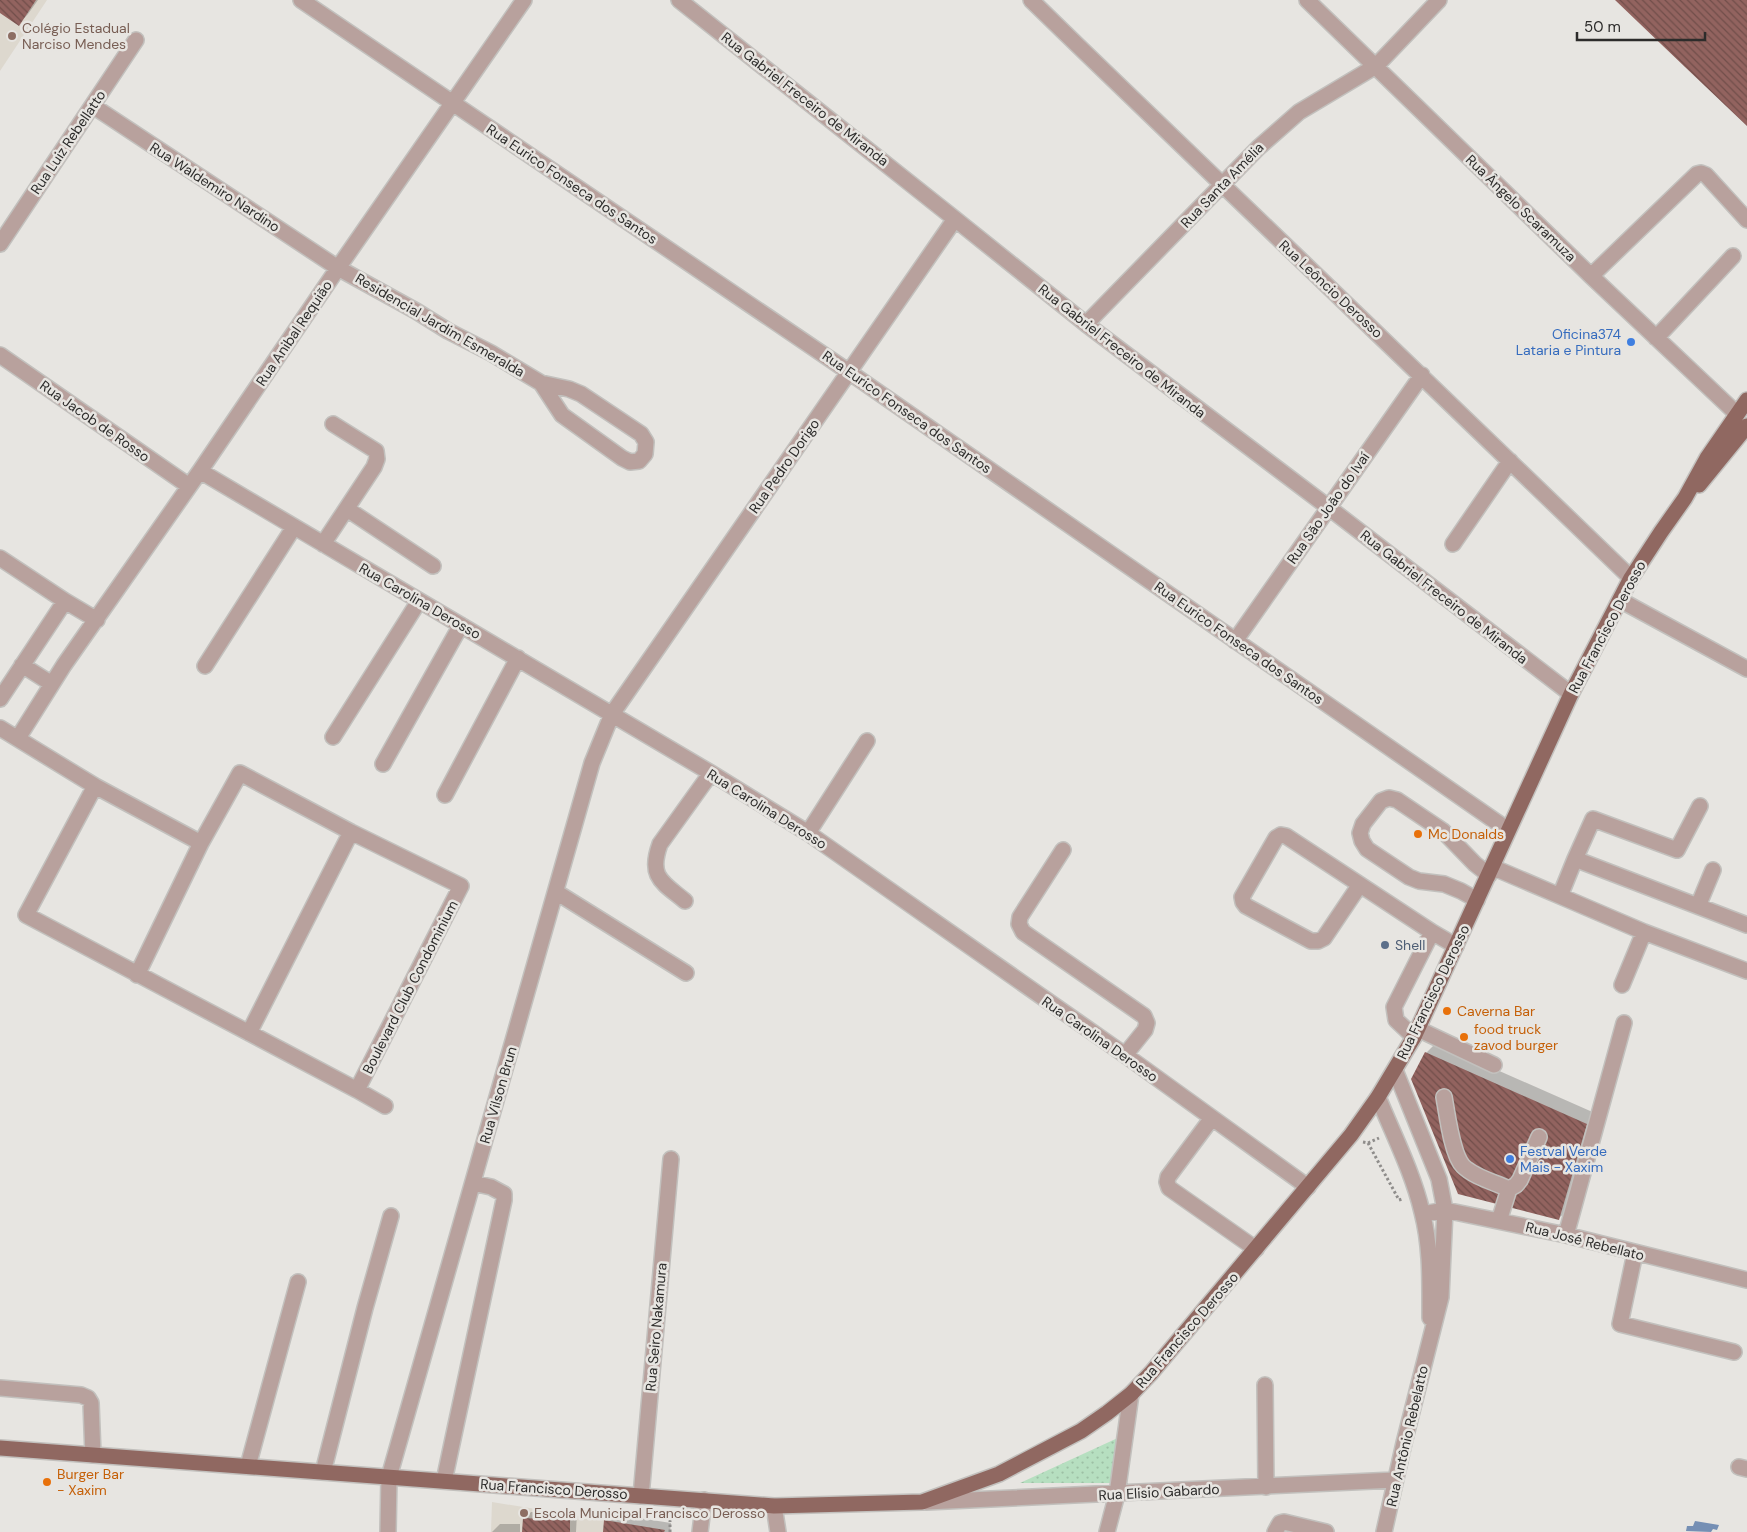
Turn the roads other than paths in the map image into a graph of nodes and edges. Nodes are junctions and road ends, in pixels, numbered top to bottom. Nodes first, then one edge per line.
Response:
1 (301, 0) edge
2 (524, 0) edge
3 (679, 0) edge
4 (1031, 0) edge
5 (1307, 0) edge
6 (1439, 0) edge
7 (136, 40) dead end
8 (1376, 66) junction
9 (452, 102) junction
10 (93, 106) junction
11 (1222, 186) junction
12 (956, 219) junction
13 (1747, 220) edge
14 (0, 244) edge
15 (1733, 256) dead end
16 (338, 268) junction
17 (1591, 276) junction
18 (1086, 324) junction
19 (1656, 338) junction
20 (0, 355) edge
21 (849, 372) junction
22 (1422, 375) junction
23 (541, 383) junction
24 (1747, 400) edge
25 (1736, 414) junction
26 (333, 424) dead end
27 (1747, 426) edge
28 (1510, 461) junction
29 (200, 471) junction
30 (189, 486) junction
31 (1685, 498) junction
32 (1328, 507) junction
33 (347, 508) junction
34 (294, 527) junction
35 (324, 544) junction
36 (1453, 544) dead end
37 (0, 558) edge
38 (433, 566) dead end
39 (1631, 578) junction
40 (419, 600) junction
41 (1620, 600) junction
42 (65, 601) junction
43 (97, 620) junction
44 (461, 625) junction
45 (1235, 641) junction
46 (518, 658) junction
47 (22, 666) junction
48 (205, 666) dead end
49 (1747, 669) edge
50 (52, 684) junction
51 (1571, 694) junction
52 (0, 699) edge
53 (612, 714) junction
54 (0, 728) edge
55 (333, 737) dead end
56 (18, 738) junction
57 (866, 742) dead end
58 (383, 764) dead end
59 (711, 773) junction
60 (96, 786) junction
61 (445, 795) dead end
62 (1700, 806) dead end
63 (1508, 830) junction
64 (351, 832) junction
65 (808, 833) junction
66 (202, 842) junction
67 (1063, 850) dead end
68 (1575, 859) junction
69 (1713, 870) dead end
70 (1490, 871) junction
71 (1359, 886) junction
72 (556, 892) junction
73 (1560, 896) junction
74 (1477, 900) junction
75 (685, 901) dead end
76 (1698, 906) junction
77 (1747, 925) edge
78 (1432, 932) junction
79 (1644, 932) junction
80 (1456, 946) junction
81 (1747, 971) edge
82 (686, 973) dead end
83 (137, 975) junction
84 (1622, 985) dead end
85 (1624, 1023) dead end
86 (249, 1033) junction
87 (1416, 1033) junction
88 (1124, 1055) junction
89 (1494, 1065) dead end
90 (1395, 1070) junction
91 (357, 1090) junction
92 (1378, 1097) junction
93 (1444, 1098) dead end
94 (385, 1106) dead end
95 (1212, 1118) junction
96 (1539, 1137) dead end
97 (671, 1159) dead end
98 (473, 1183) junction
99 (1308, 1187) junction
100 (1508, 1189) junction
101 (1446, 1210) junction
102 (1423, 1214) junction
103 (391, 1216) dead end
104 (1499, 1220) junction
105 (1566, 1235) junction
106 (1256, 1249) junction
107 (1635, 1253) junction
108 (1747, 1280) edge
109 (298, 1282) dead end
110 (1429, 1340) junction
111 (1734, 1352) dead end
112 (1265, 1385) dead end
113 (0, 1388) edge
114 (1131, 1394) junction
115 (0, 1448) edge
116 (93, 1455) junction
117 (248, 1466) junction
118 (323, 1472) junction
119 (389, 1477) junction
120 (1395, 1480) junction
121 (444, 1481) junction
122 (1266, 1486) junction
123 (1117, 1494) junction
124 (641, 1496) junction
125 (704, 1500) junction
126 (922, 1502) junction
127 (774, 1506) junction
128 (388, 1532) edge
129 (700, 1532) edge
130 (778, 1532) edge
131 (1107, 1532) edge
132 (1275, 1532) edge
133 (1326, 1532) edge
134 (1384, 1532) edge

1 - 9 street, Rua Eurico Fonseca dos Santos
2 - 9 street, Rua Anibal Requião
3 - 12 street, Rua Gabriel Freceiro de Miranda
4 - 11 street, Rua Leôncio Derosso
5 - 8 street, Rua Ângelo Scaramuza
6 - 8 street, Rua Santa Amélia
7 - 10 street, Rua Luiz Rebellatto
8 - 11 street, Rua Santa Amélia
8 - 17 street, Rua Ângelo Scaramuza
9 - 16 street, Rua Anibal Requião
9 - 21 street, Rua Eurico Fonseca dos Santos
10 - 14 street, Rua Luiz Rebellatto
10 - 16 street, Rua Waldemiro Nardino
11 - 18 street, Rua Santa Amélia
11 - 22 street, Rua Leôncio Derosso
12 - 18 street, Rua Gabriel Freceiro de Miranda
12 - 21 street, Rua Pedro Dorigo
13 - 17 street
15 - 19 street
16 - 23 street, Residencial Jardim Esmeralda
16 - 29 street, Rua Anibal Requião
17 - 19 street, Rua Ângelo Scaramuza
18 - 32 street, Rua Gabriel Freceiro de Miranda
19 - 25 street, Rua Ângelo Scaramuza
20 - 30 street, Rua Jacob de Rosso
21 - 45 street, Rua Eurico Fonseca dos Santos
21 - 53 street, Rua Pedro Dorigo
22 - 28 street, Rua Leôncio Derosso
22 - 32 street, Rua São João do Ivaí
23 - 23 street, Residencial Jardim Esmeralda
24 - 25 main road, Rua Francisco Derosso
25 - 31 main road, Rua Francisco Derosso
26 - 33 street
27 - 31 main road, Rua Francisco Derosso
28 - 36 street
28 - 39 street, Rua Leôncio Derosso
29 - 30 street, Rua Anibal Requião
29 - 34 street, Rua Carolina Derosso
30 - 43 street, Rua Anibal Requião
31 - 39 main road, Rua Francisco Derosso
32 - 45 street, Rua São João do Ivaí
32 - 51 street, Rua Gabriel Freceiro de Miranda
33 - 35 street
33 - 38 street
34 - 35 street, Rua Carolina Derosso
34 - 48 street
35 - 40 street, Rua Carolina Derosso
37 - 42 street
39 - 41 main road, Rua Francisco Derosso
40 - 44 street, Rua Carolina Derosso
40 - 55 street
41 - 49 street
41 - 51 main road, Rua Francisco Derosso
42 - 43 street
42 - 47 street
43 - 50 street, Rua Anibal Requião
44 - 46 street, Rua Carolina Derosso
44 - 58 street
45 - 63 street, Rua Eurico Fonseca dos Santos
46 - 53 street, Rua Carolina Derosso
46 - 61 street
47 - 50 street
47 - 52 street
50 - 56 street
51 - 63 main road, Rua Francisco Derosso
53 - 59 street, Rua Carolina Derosso
53 - 72 street, Rua Vilson Brun
54 - 56 street
56 - 60 street
57 - 65 street
59 - 65 street, Rua Carolina Derosso
59 - 75 street
60 - 66 street
60 - 83 street, Boulevard Club Condominium
62 - 68 street
63 - 70 main road, Rua Francisco Derosso
64 - 66 street, Boulevard Club Condominium
64 - 86 street
64 - 91 street, Boulevard Club Condominium
65 - 88 street, Rua Carolina Derosso
66 - 83 street, Boulevard Club Condominium
67 - 88 street
68 - 73 street
68 - 76 street
69 - 76 street
70 - 73 street
70 - 74 main road, Rua Francisco Derosso
70 - 74 street
71 - 71 street
71 - 78 street
72 - 82 street
72 - 98 street, Rua Vilson Brun
73 - 79 street
74 - 80 main road, Rua Francisco Derosso
76 - 77 street
78 - 80 street
78 - 87 street
79 - 81 street
79 - 84 street
80 - 87 main road, Rua Francisco Derosso
83 - 86 street, Boulevard Club Condominium
85 - 105 street
86 - 91 street, Boulevard Club Condominium
87 - 89 street
87 - 90 main road, Rua Francisco Derosso
88 - 95 street, Rua Carolina Derosso
90 - 92 main road, Rua Francisco Derosso
90 - 101 street, Rua Antônio Rebelatto
91 - 94 street, Boulevard Club Condominium
92 - 99 main road, Rua Francisco Derosso
92 - 102 street, Rua Antônio Rebelatto
93 - 100 street
95 - 99 street, Rua Carolina Derosso
95 - 106 street
96 - 100 street
97 - 124 street, Rua Seiro Nakamura
98 - 119 street, Rua Vilson Brun
98 - 121 street
99 - 106 main road, Rua Francisco Derosso
100 - 104 street
101 - 102 street, Rua José Rebellato
101 - 104 street, Rua José Rebellato
101 - 110 street, Rua Antônio Rebelatto
102 - 110 street, Rua Antônio Rebelatto
103 - 118 street
104 - 105 street, Rua José Rebellato
105 - 107 street, Rua José Rebellato
106 - 114 main road, Rua Francisco Derosso
107 - 108 street, Rua José Rebellato
107 - 111 street
109 - 117 street
110 - 120 street, Rua Antônio Rebelatto
112 - 122 street
113 - 116 street
114 - 123 street
114 - 126 main road, Rua Francisco Derosso
115 - 116 main road, Rua Francisco Derosso
116 - 117 main road, Rua Francisco Derosso
117 - 118 main road, Rua Francisco Derosso
118 - 119 main road, Rua Francisco Derosso
119 - 121 main road, Rua Francisco Derosso
119 - 128 street, Rua Vilson Brun
120 - 122 street, Rua Elisio Gabardo
120 - 134 street, Rua Antônio Rebelatto
121 - 124 main road, Rua Francisco Derosso
122 - 123 street, Rua Elisio Gabardo
123 - 126 street, Rua Elisio Gabardo
123 - 131 street
124 - 125 main road, Rua Francisco Derosso
125 - 127 main road, Rua Francisco Derosso
125 - 129 street
126 - 127 main road, Rua Francisco Derosso
127 - 130 street
132 - 133 street

